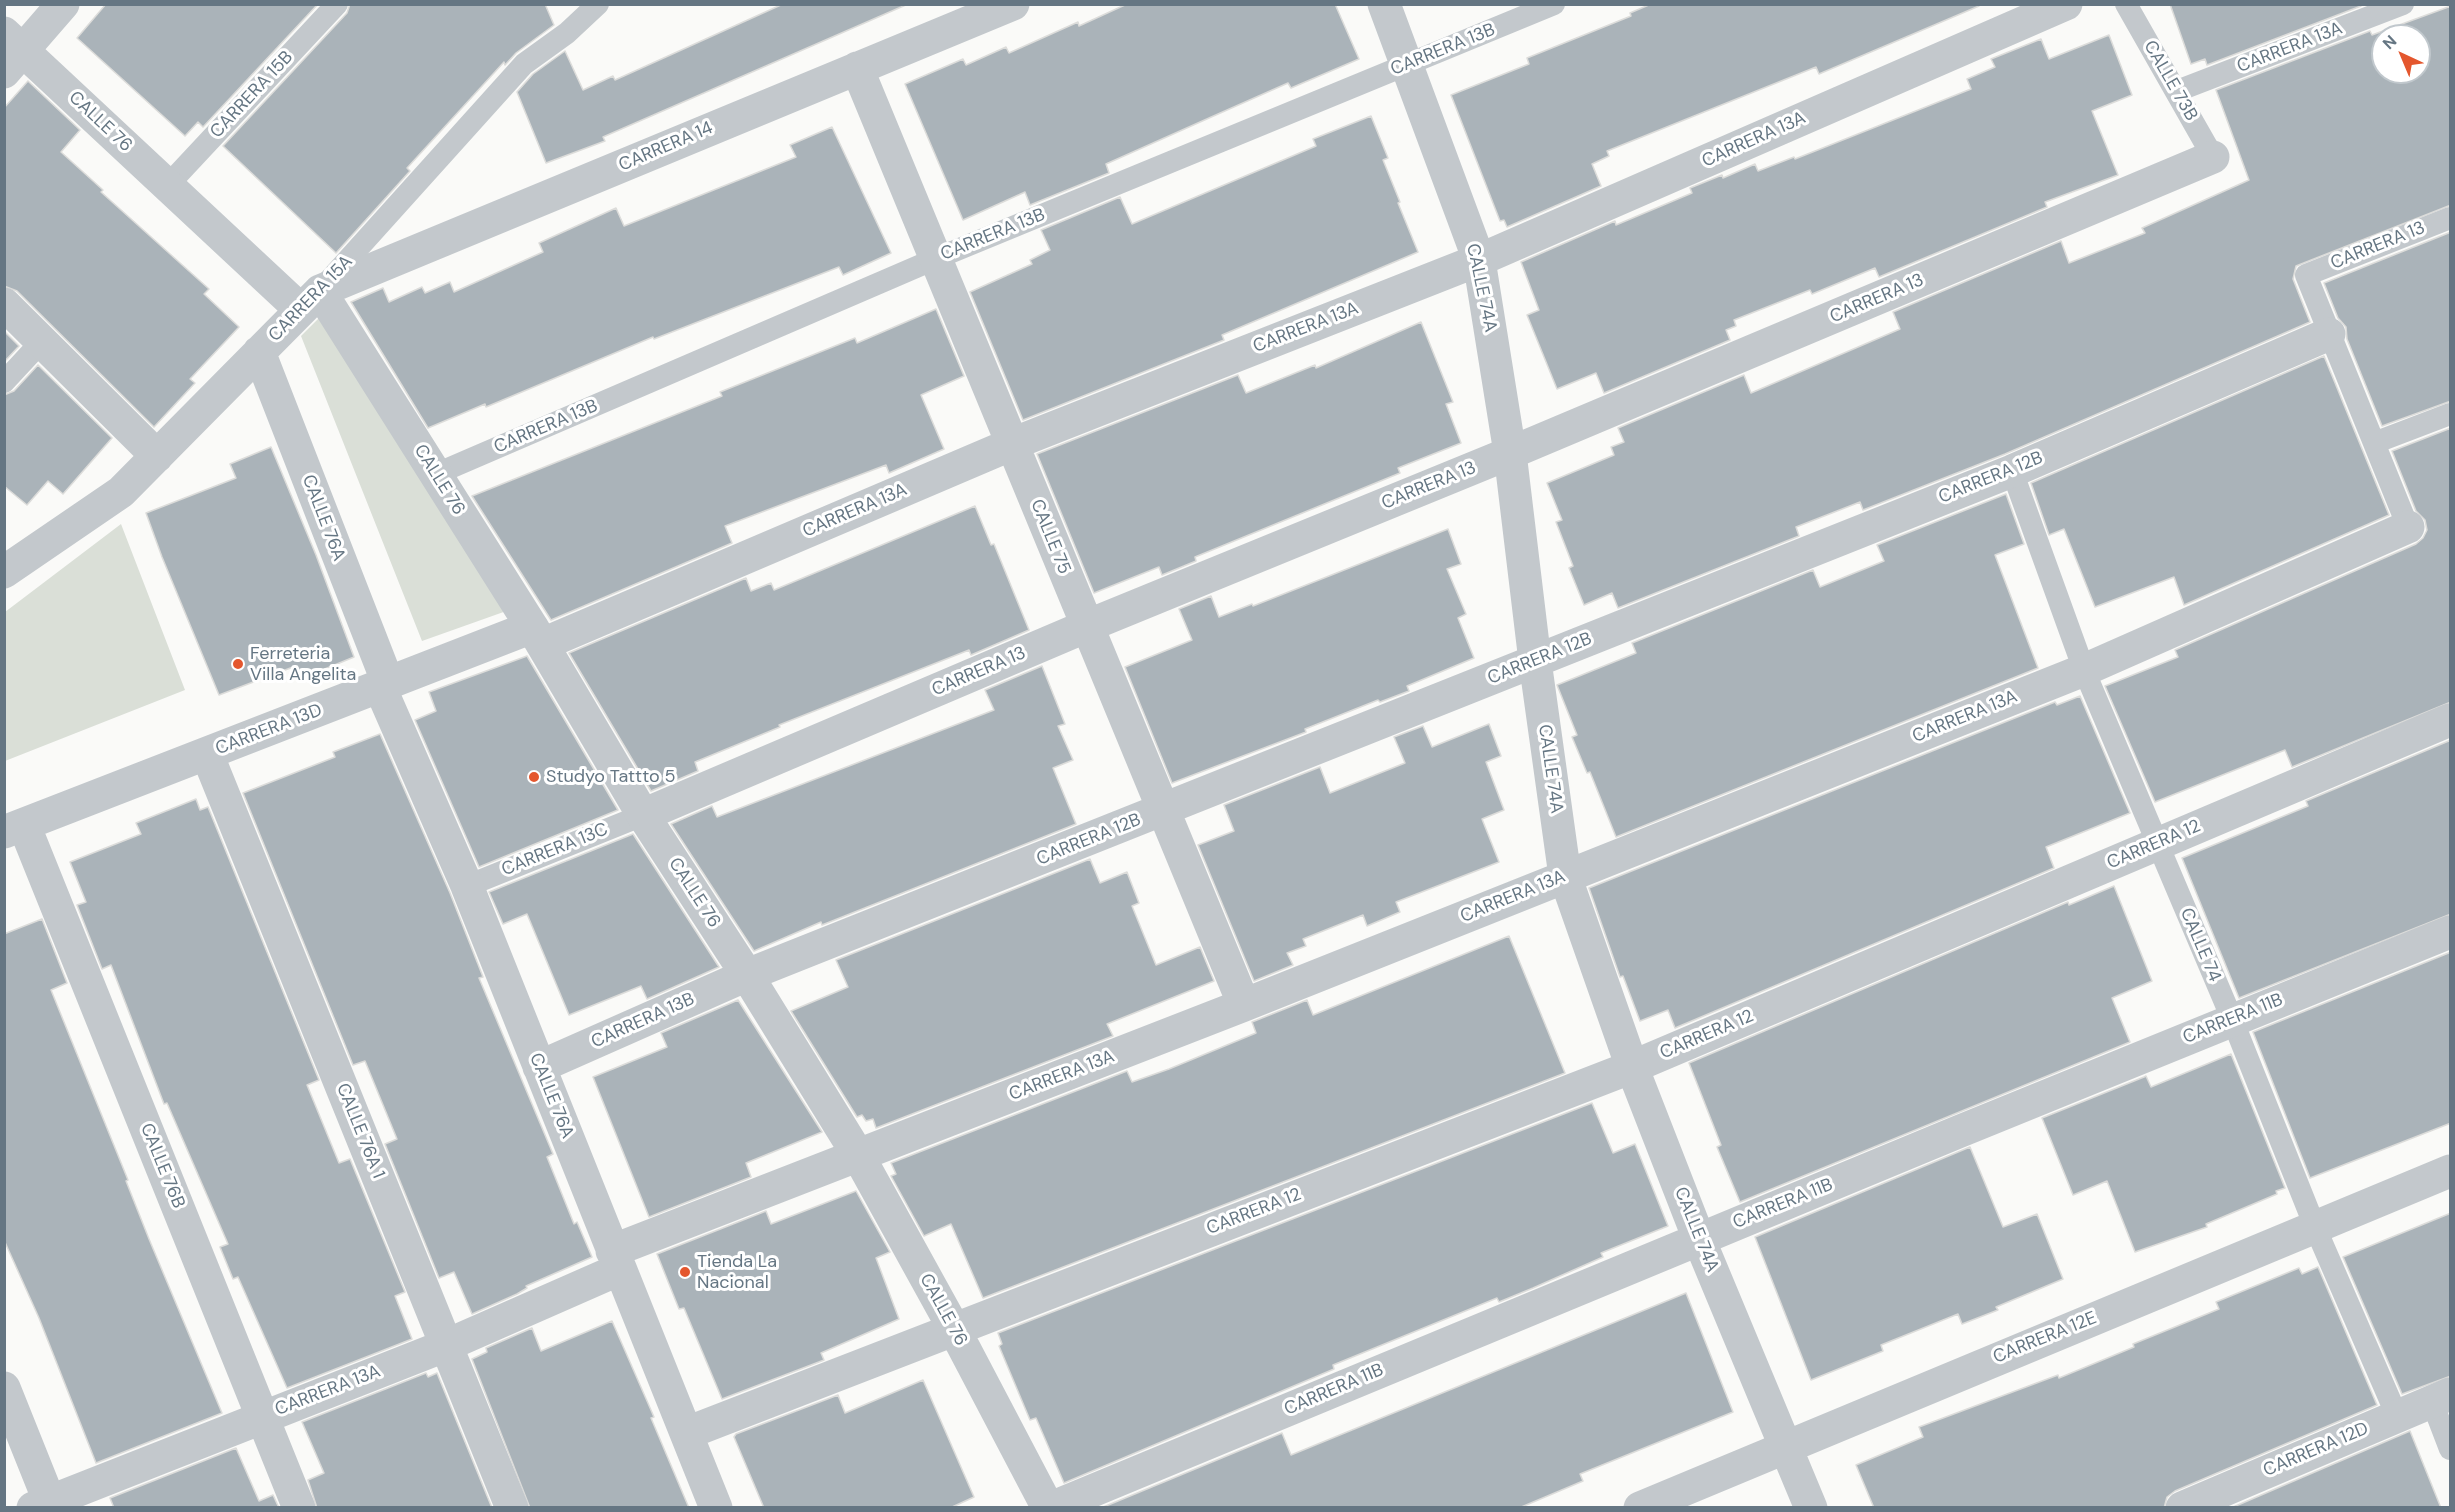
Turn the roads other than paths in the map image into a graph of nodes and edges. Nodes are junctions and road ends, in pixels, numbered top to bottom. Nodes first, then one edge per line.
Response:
1 (63, 4) edge
2 (337, 4) edge
3 (598, 4) edge
4 (1013, 4) edge
5 (1384, 4) edge
6 (1554, 4) edge
7 (2066, 4) edge
8 (2126, 4) edge
9 (2403, 4) edge
10 (11, 52) edge
11 (1408, 65) junction
12 (856, 68) junction
13 (2176, 91) junction
14 (2213, 157) joint
15 (168, 185) junction
16 (2451, 218) edge
17 (936, 259) junction
18 (1479, 260) junction
19 (311, 300) junction
20 (4, 304) edge
21 (2329, 334) junction
22 (43, 340) junction
23 (259, 352) junction
24 (4, 382) edge
25 (2451, 414) edge
26 (2374, 443) junction
27 (1012, 444) junction
28 (1510, 453) junction
29 (157, 456) junction
30 (2012, 471) junction
31 (436, 474) junction
32 (2408, 528) joint
33 (4, 572) edge
34 (1087, 626) junction
35 (537, 636) junction
36 (1535, 661) junction
37 (2084, 670) junction
38 (384, 685) junction
39 (2451, 720) edge
40 (207, 754) junction
41 (1164, 811) junction
42 (643, 814) junction
43 (14, 829) edge
44 (2157, 844) junction
45 (1565, 876) junction
46 (467, 886) junction
47 (2451, 932) edge
48 (747, 975) junction
49 (1244, 1005) junction
50 (2232, 1019) junction
51 (539, 1067) junction
52 (1632, 1067) junction
53 (858, 1155) junction
54 (2451, 1171) edge
55 (2315, 1227) junction
56 (1699, 1239) junction
57 (616, 1260) junction
58 (953, 1327) junction
59 (447, 1345) junction
60 (4, 1388) edge
61 (2441, 1398) edge
62 (263, 1416) junction
63 (2397, 1416) junction
64 (687, 1432) junction
65 (1784, 1446) junction
66 (2451, 1449) edge
67 (45, 1505) edge
68 (299, 1508) edge
69 (512, 1508) edge
70 (716, 1508) edge
71 (1049, 1508) edge
72 (1640, 1508) edge
73 (1811, 1508) edge
74 (2182, 1508) edge

1 - 10 street
2 - 15 lane, CARRERA 15B
3 - 19 lane, CARRERA 15A
4 - 12 street, CARRERA 14
5 - 11 street, CALLE 74A
6 - 11 lane, CARRERA 13B
7 - 18 street, CARRERA 13A
8 - 13 lane, CALLE 73B
9 - 13 lane, CARRERA 13A
10 - 15 street, CALLE 76
11 - 17 lane, CARRERA 13B
11 - 18 street, CALLE 74A
12 - 17 street, CALLE 75
12 - 19 street, CARRERA 14
13 - 14 lane, CALLE 73B
14 - 28 street, CARRERA 13
15 - 19 street, CALLE 76
16 - 21 lane, CARRERA 13
17 - 27 street, CALLE 75
17 - 31 lane, CARRERA 13B
18 - 27 street, CARRERA 13A
18 - 28 street, CALLE 74A
19 - 23 street, CARRERA 15A
19 - 31 street, CALLE 76
20 - 22 street
21 - 26 lane
21 - 30 street, CARRERA 12B
22 - 24 lane
22 - 29 street
23 - 29 street, CARRERA 15A
23 - 38 street, CALLE 76A
25 - 26 lane
26 - 32 lane
27 - 34 street, CALLE 75
27 - 35 street, CARRERA 13A
28 - 34 street, CARRERA 13
28 - 36 street, CALLE 74A
29 - 33 street, CARRERA 15A
30 - 36 street, CARRERA 12B
30 - 37 lane, CALLE 74
31 - 35 street, CALLE 76
32 - 37 street, CARRERA 13A
34 - 41 street, CALLE 75
34 - 42 street, CARRERA 13
35 - 38 street, CARRERA 13D
35 - 42 street, CALLE 76
36 - 41 street, CARRERA 12B
36 - 45 street, CALLE 74A
37 - 44 lane, CALLE 74
37 - 45 street, CARRERA 13A
38 - 40 street, CARRERA 13D
38 - 46 street, CALLE 76A
39 - 44 street, CARRERA 12
40 - 43 street, CARRERA 13D
40 - 59 street, CALLE 76A 1
41 - 48 street, CARRERA 12B
41 - 49 street, CALLE 75
42 - 46 lane, CARRERA 13C
42 - 48 street, CALLE 76
43 - 62 street, CALLE 76B
44 - 50 lane, CALLE 74
44 - 52 street, CARRERA 12
45 - 49 street, CARRERA 13A
45 - 52 street, CALLE 74A
46 - 51 street, CALLE 76A
47 - 50 street, CARRERA 11B
48 - 51 street, CARRERA 13B
48 - 53 street, CALLE 76
49 - 53 street, CARRERA 13A
50 - 55 lane, CALLE 74
50 - 56 street, CARRERA 11B
51 - 57 street, CALLE 76A
52 - 56 street, CALLE 74A
52 - 58 street, CARRERA 12
53 - 57 street, CARRERA 13A
53 - 58 street, CALLE 76
54 - 55 street, CARRERA 12E
55 - 63 lane, CALLE 74
55 - 65 street, CARRERA 12E
56 - 65 street, CALLE 74A
56 - 71 street, CARRERA 11B
57 - 59 street, CARRERA 13A
57 - 64 street, CALLE 76A
58 - 64 street, CARRERA 12
58 - 71 street, CALLE 76
59 - 62 street, CARRERA 13A
59 - 69 street, CALLE 76A 1
60 - 67 street
61 - 63 street, CARRERA 12D
61 - 66 lane
62 - 67 street, CARRERA 13A
62 - 68 street, CALLE 76B
63 - 74 street, CARRERA 12D
64 - 70 street, CALLE 76A
65 - 72 street, CARRERA 12E
65 - 73 street, CALLE 74A

